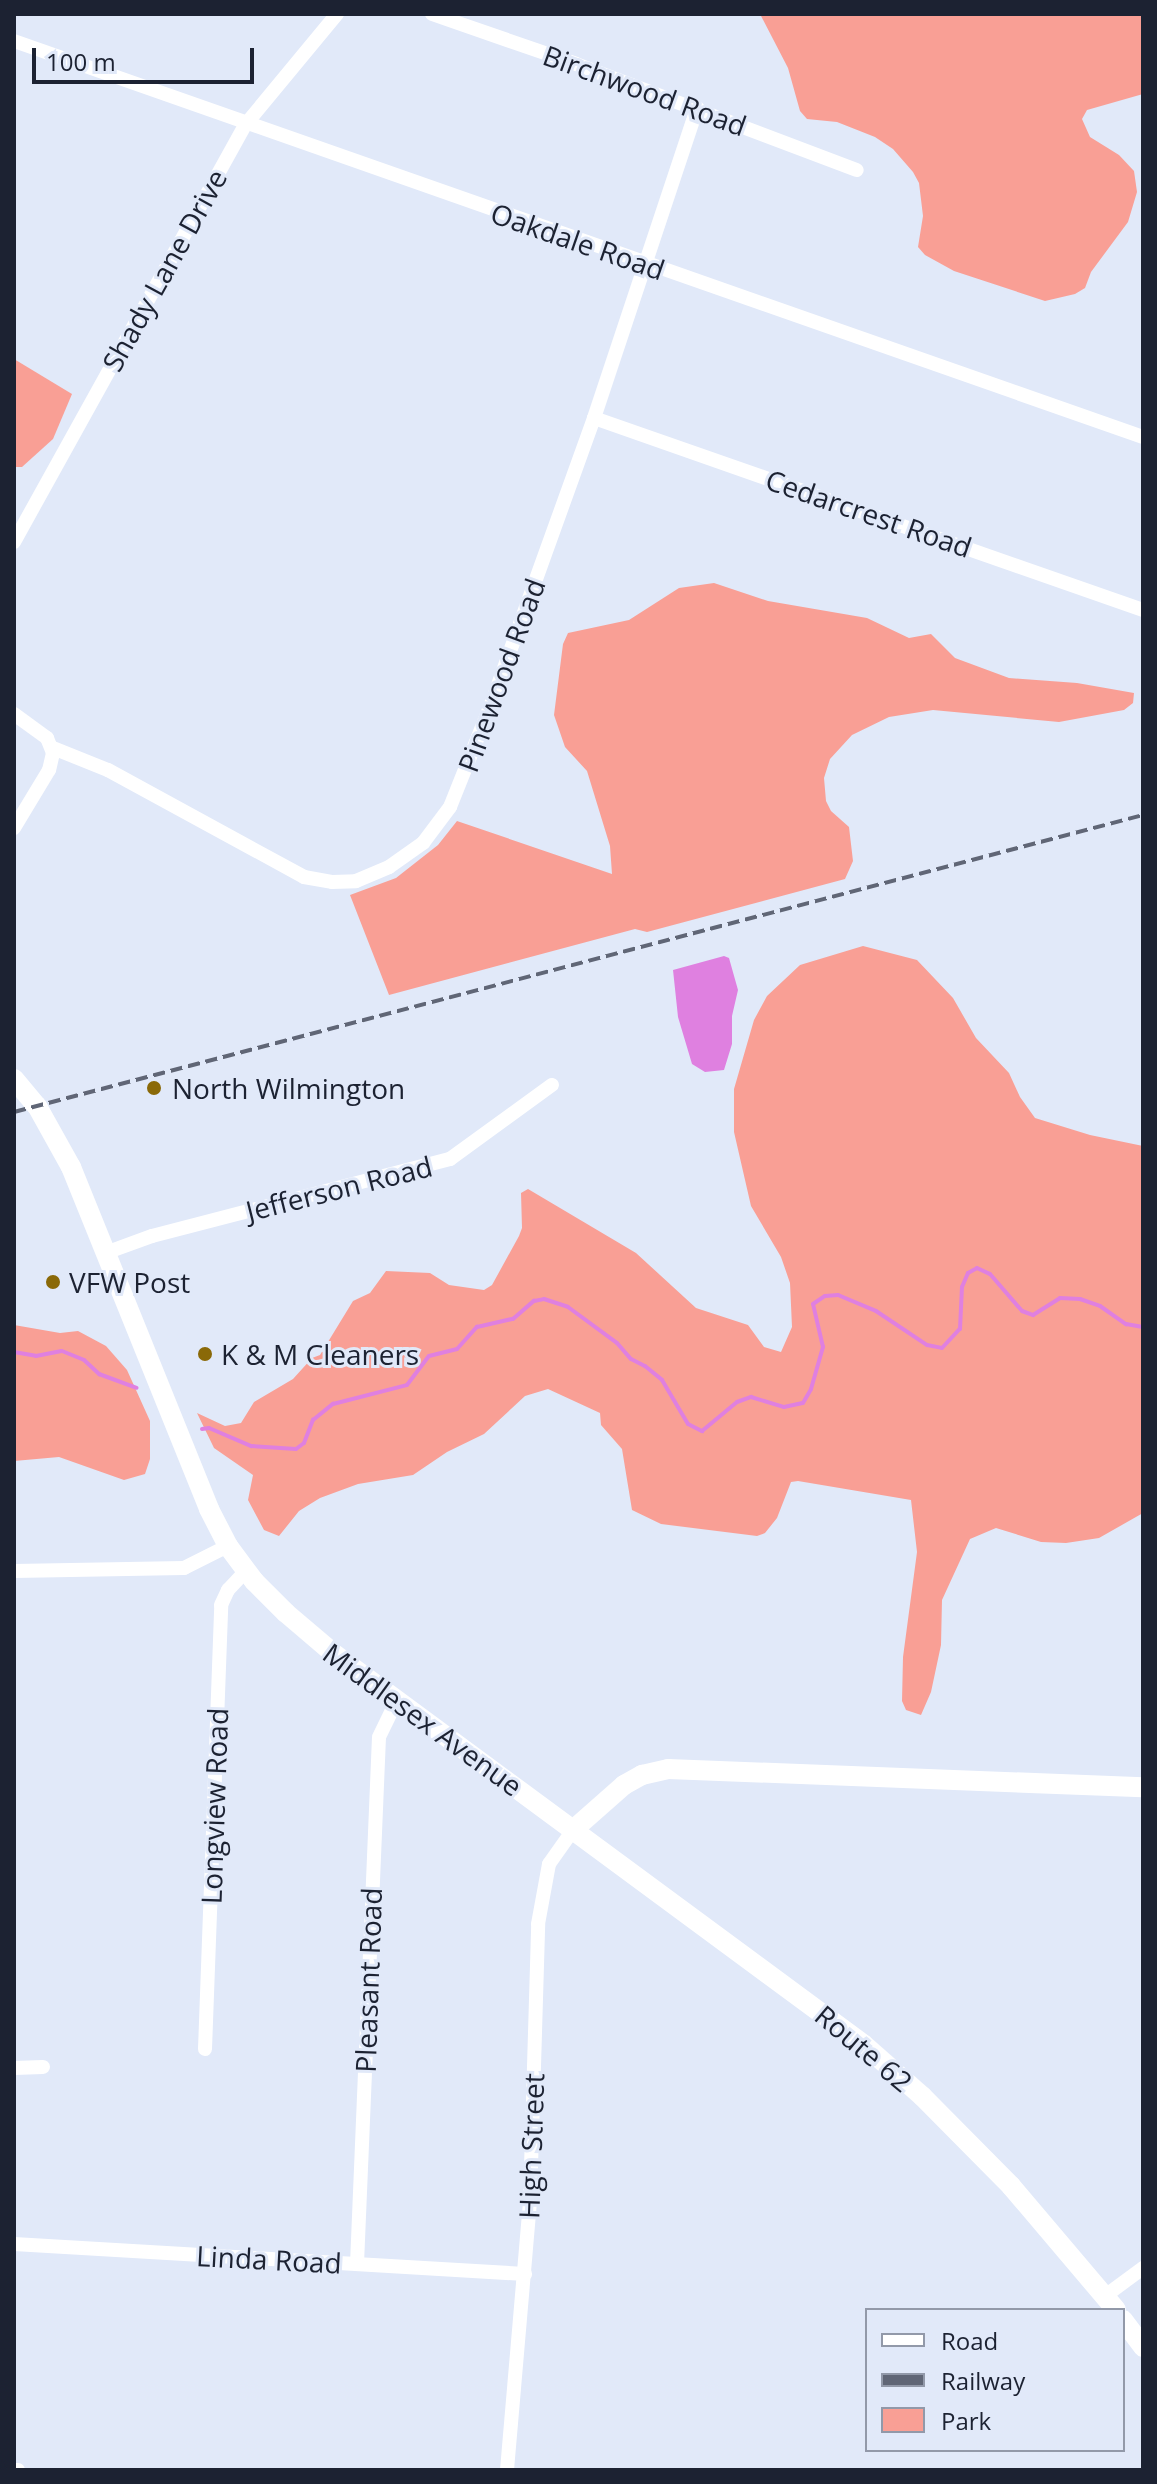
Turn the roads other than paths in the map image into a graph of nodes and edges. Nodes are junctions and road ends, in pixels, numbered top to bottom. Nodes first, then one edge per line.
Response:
1 (337, 14) edge
2 (432, 14) edge
3 (14, 41) edge
4 (697, 108) junction
5 (246, 124) junction
6 (857, 170) dead end
7 (646, 266) junction
8 (594, 418) junction
9 (1143, 437) edge
10 (14, 542) edge
11 (1143, 610) edge
12 (14, 714) edge
13 (53, 748) junction
14 (14, 828) edge
15 (14, 1079) edge
16 (552, 1085) dead end
17 (108, 1252) junction
18 (228, 1546) junction
19 (14, 1571) edge
20 (246, 1571) junction
21 (397, 1700) junction
22 (1143, 1787) edge
23 (573, 1830) junction
24 (205, 2049) dead end
25 (43, 2067) dead end
26 (14, 2068) edge
27 (14, 2244) edge
28 (357, 2264) junction
29 (1143, 2268) edge
30 (525, 2274) junction
31 (1110, 2303) edge
32 (1125, 2323) edge
33 (1143, 2347) edge
34 (507, 2470) edge

1 - 5 street, Shady Lane Drive
2 - 4 street, Birchwood Road
3 - 5 street, Oakdale Road
4 - 6 street, Birchwood Road
4 - 7 street, Pinewood Road
5 - 7 street, Oakdale Road
5 - 10 street, Shady Lane Drive
7 - 8 street, Pinewood Road
7 - 9 street, Oakdale Road
8 - 11 street, Cedarcrest Road
8 - 13 street, Pinewood Road
12 - 13 street
13 - 14 street
15 - 17 main road, Middlesex Avenue
16 - 17 street, Jefferson Road
17 - 18 main road, Middlesex Avenue
18 - 19 street
18 - 20 main road, Middlesex Avenue
20 - 21 main road, Middlesex Avenue
20 - 24 street, Longview Road
21 - 23 main road, Middlesex Avenue
21 - 28 street, Pleasant Road
22 - 23 main road
23 - 30 street, High Street
23 - 31 main road, Route 62
25 - 26 street
27 - 28 street, Linda Road
28 - 30 street, Linda Road
29 - 31 street
30 - 34 street, High Street
32 - 33 main road

